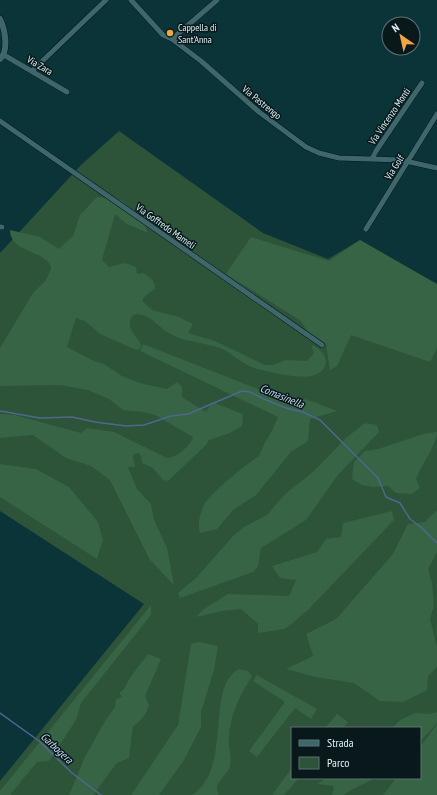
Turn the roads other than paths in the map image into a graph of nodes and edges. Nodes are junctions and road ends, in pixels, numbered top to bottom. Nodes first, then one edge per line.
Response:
1 (106, 0) edge
2 (131, 0) edge
3 (217, 0) edge
4 (0, 19) edge
5 (2, 30) edge
6 (172, 39) junction
7 (2, 57) edge
8 (32, 71) junction
9 (422, 83) dead end
10 (67, 92) dead end
11 (437, 114) edge
12 (0, 121) edge
13 (372, 160) junction
14 (409, 161) junction
15 (437, 168) edge
16 (366, 229) dead end
17 (322, 345) dead end

1 - 8 street
2 - 6 street, Via Pastrengo
3 - 6 street
4 - 5 street
5 - 7 street
6 - 13 street, Via Pastrengo
7 - 8 street, Via Zara
8 - 10 street, Via Zara
9 - 13 street, Via Vincenzo Monti
11 - 14 street, Via Golf
12 - 17 street, Via Goffredo Mameli
13 - 14 street, Via Pastrengo
14 - 15 street, Via Pastrengo
14 - 16 street, Via Golf

